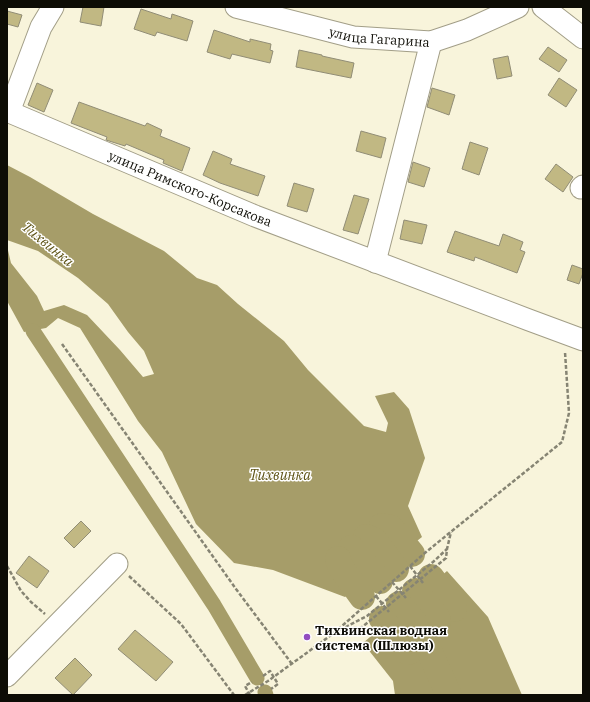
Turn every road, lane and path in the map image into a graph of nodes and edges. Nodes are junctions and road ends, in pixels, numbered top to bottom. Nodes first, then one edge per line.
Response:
1 (53, 7) edge
2 (236, 7) edge
3 (518, 7) edge
4 (543, 7) edge
5 (583, 38) edge
6 (431, 42) junction
7 (8, 112) edge
8 (375, 262) junction
9 (574, 343) edge
10 (62, 344) dead end
11 (452, 531) junction
12 (447, 549) junction
13 (117, 564) dead end
14 (7, 566) edge
15 (410, 566) junction
16 (417, 575) junction
17 (133, 579) dead end
18 (420, 580) junction
19 (392, 582) junction
20 (423, 583) dead end
21 (399, 590) junction
22 (403, 594) junction
23 (376, 596) junction
24 (406, 598) dead end
25 (382, 603) junction
26 (386, 608) junction
27 (389, 612) dead end
28 (57, 625) junction
29 (334, 633) junction
30 (292, 664) junction
31 (7, 676) edge
32 (263, 676) dead end
33 (274, 677) junction
34 (252, 682) dead end
35 (271, 689) dead end
36 (249, 694) edge
37 (234, 695) edge
38 (245, 695) edge

1 - 7 street
2 - 6 street, улица Гагарина
3 - 6 street, улица Гагарина
4 - 5 street
6 - 8 street
7 - 8 street, улица Римского-Корсакова
8 - 9 street, улица Римского-Корсакова
9 - 11 path
10 - 30 path
11 - 12 path
11 - 15 path
12 - 16 path
12 - 18 path
13 - 28 street
14 - 28 path
15 - 16 path
15 - 19 path
16 - 18 path
16 - 21 path
17 - 37 path
18 - 20 path
18 - 22 path
19 - 21 path
19 - 23 path
21 - 22 path
21 - 25 path
22 - 24 path
22 - 26 path
23 - 25 path
23 - 29 path
25 - 26 path
25 - 29 path
26 - 27 path
26 - 29 path
28 - 31 street
29 - 30 path
30 - 33 path
32 - 33 path
33 - 35 path
33 - 36 path
34 - 36 path
36 - 38 path

